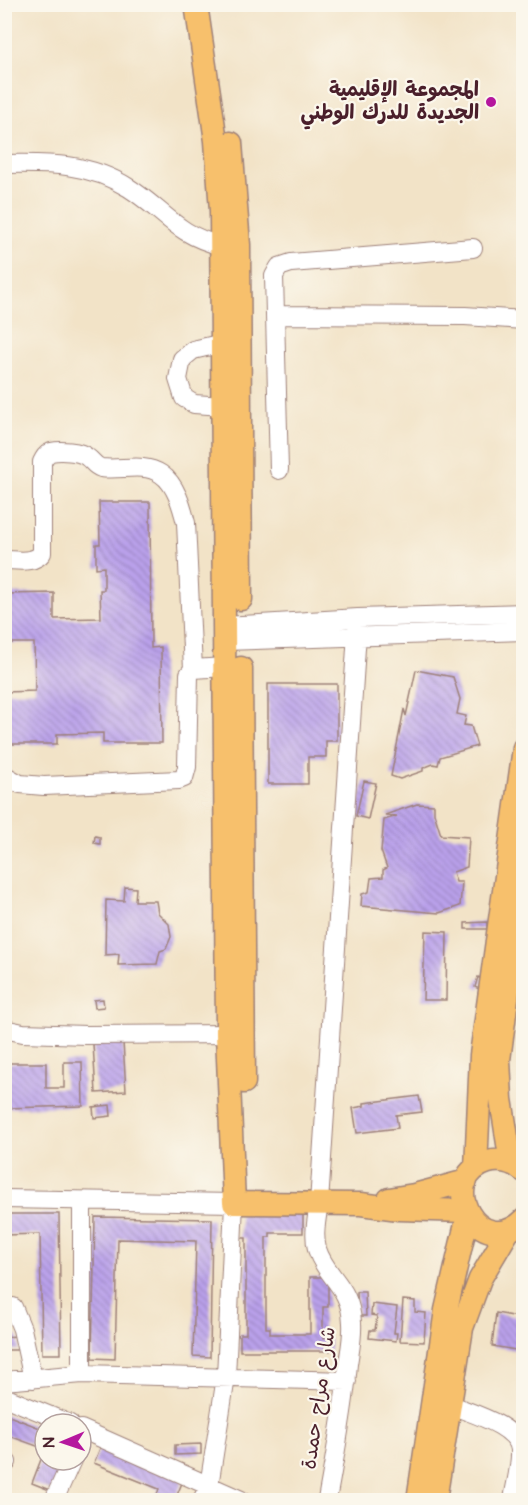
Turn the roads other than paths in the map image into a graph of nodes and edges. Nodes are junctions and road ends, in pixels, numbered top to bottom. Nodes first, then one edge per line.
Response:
1 (196, 4) edge
2 (211, 4) edge
3 (4, 164) edge
4 (222, 246) junction
5 (473, 248) dead end
6 (275, 315) junction
7 (524, 320) edge
8 (228, 332) junction
9 (223, 406) junction
10 (279, 470) dead end
11 (4, 560) edge
12 (524, 613) edge
13 (358, 627) junction
14 (524, 631) edge
15 (233, 633) junction
16 (225, 667) junction
17 (193, 669) junction
18 (524, 748) edge
19 (4, 775) edge
20 (233, 854) junction
21 (524, 866) edge
22 (4, 1029) edge
23 (235, 1034) junction
24 (519, 1167) edge
25 (471, 1174) junction
26 (4, 1199) edge
27 (82, 1202) junction
28 (242, 1203) junction
29 (319, 1203) junction
30 (361, 1203) junction
31 (467, 1213) junction
32 (516, 1225) edge
33 (13, 1307) dead end
34 (82, 1374) junction
35 (226, 1377) junction
36 (33, 1379) junction
37 (347, 1381) junction
38 (4, 1382) edge
39 (4, 1397) edge
40 (449, 1404) junction
41 (37, 1412) edge
42 (93, 1438) edge
43 (67, 1472) edge
44 (205, 1493) edge
45 (54, 1500) edge
46 (241, 1500) edge
47 (327, 1500) edge
48 (418, 1500) edge
49 (435, 1500) edge
50 (513, 1500) edge

1 - 4 main road
2 - 8 main road
3 - 4 street
4 - 8 main road
5 - 6 street
6 - 7 street
6 - 10 street
8 - 9 main road
8 - 9 street
8 - 15 main road
9 - 15 main road
11 - 17 street
12 - 13 street
13 - 14 street
13 - 15 street
13 - 29 street, شارع مراح حمدة
15 - 16 main road
15 - 20 main road
16 - 17 street
16 - 20 main road
17 - 19 street
18 - 25 main road
20 - 23 main road
21 - 24 main road
22 - 23 street
23 - 28 main road
24 - 25 main road
25 - 30 main road
25 - 31 main road
26 - 27 street
27 - 28 street
27 - 34 street
28 - 29 main road
28 - 35 street
29 - 30 main road
29 - 37 street, شارع مراح حمدة
30 - 31 main road
31 - 32 main road
31 - 48 main road
32 - 40 main road
33 - 36 street
34 - 35 street
34 - 36 street
35 - 37 street
35 - 44 street
36 - 38 street
37 - 47 street, شارع مراح حمدة
39 - 41 street
40 - 49 main road
40 - 50 street
42 - 44 street
43 - 45 street
44 - 46 street

